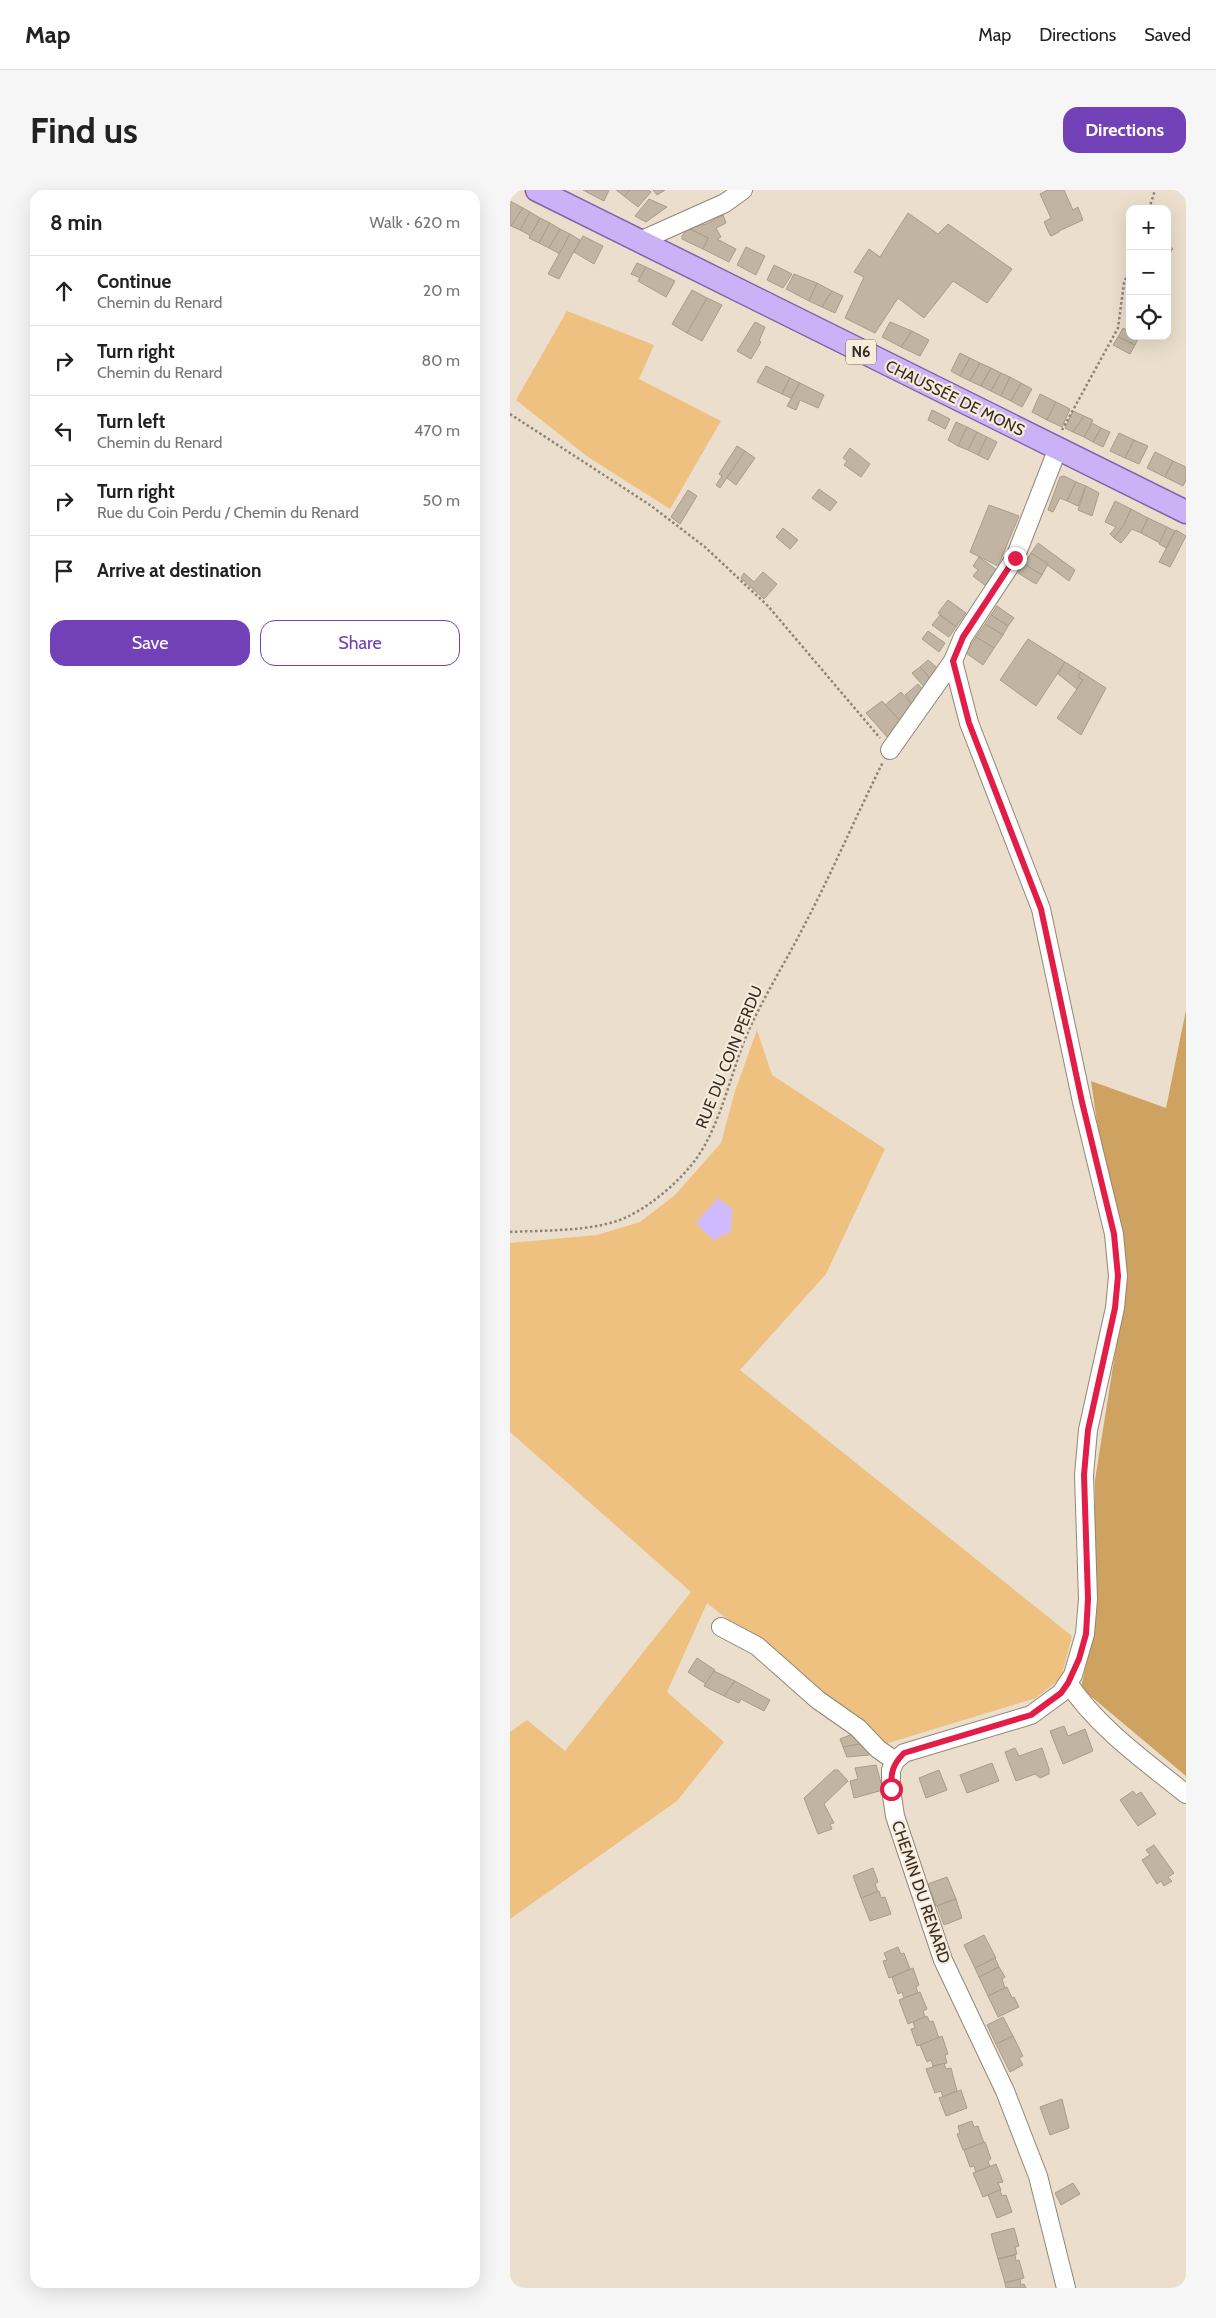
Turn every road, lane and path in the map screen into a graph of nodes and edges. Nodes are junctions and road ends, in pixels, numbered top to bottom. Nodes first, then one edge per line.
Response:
1 (537, 190) edge
2 (743, 190) edge
3 (1155, 190) edge
4 (1150, 205) edge
5 (640, 241) junction
6 (1126, 278) edge
7 (510, 414) edge
8 (1056, 448) junction
9 (1186, 512) edge
10 (953, 661) junction
11 (890, 750) junction
12 (510, 1232) edge
13 (721, 1627) dead end
14 (1068, 1683) junction
15 (895, 1762) junction
16 (1186, 1794) edge
17 (1066, 2288) edge

1 - 5 main road, CHAUSSÉE DE MONS / N6
2 - 5 street
3 - 4 path
5 - 8 main road, CHAUSSÉE DE MONS / N6
6 - 8 path
7 - 11 path
8 - 9 main road, CHAUSSÉE DE MONS / N6
8 - 10 street
10 - 11 street
10 - 14 street
11 - 12 path, RUE DU COIN PERDU
13 - 15 street
14 - 15 street
14 - 16 street
15 - 17 street, CHEMIN DU RENARD

